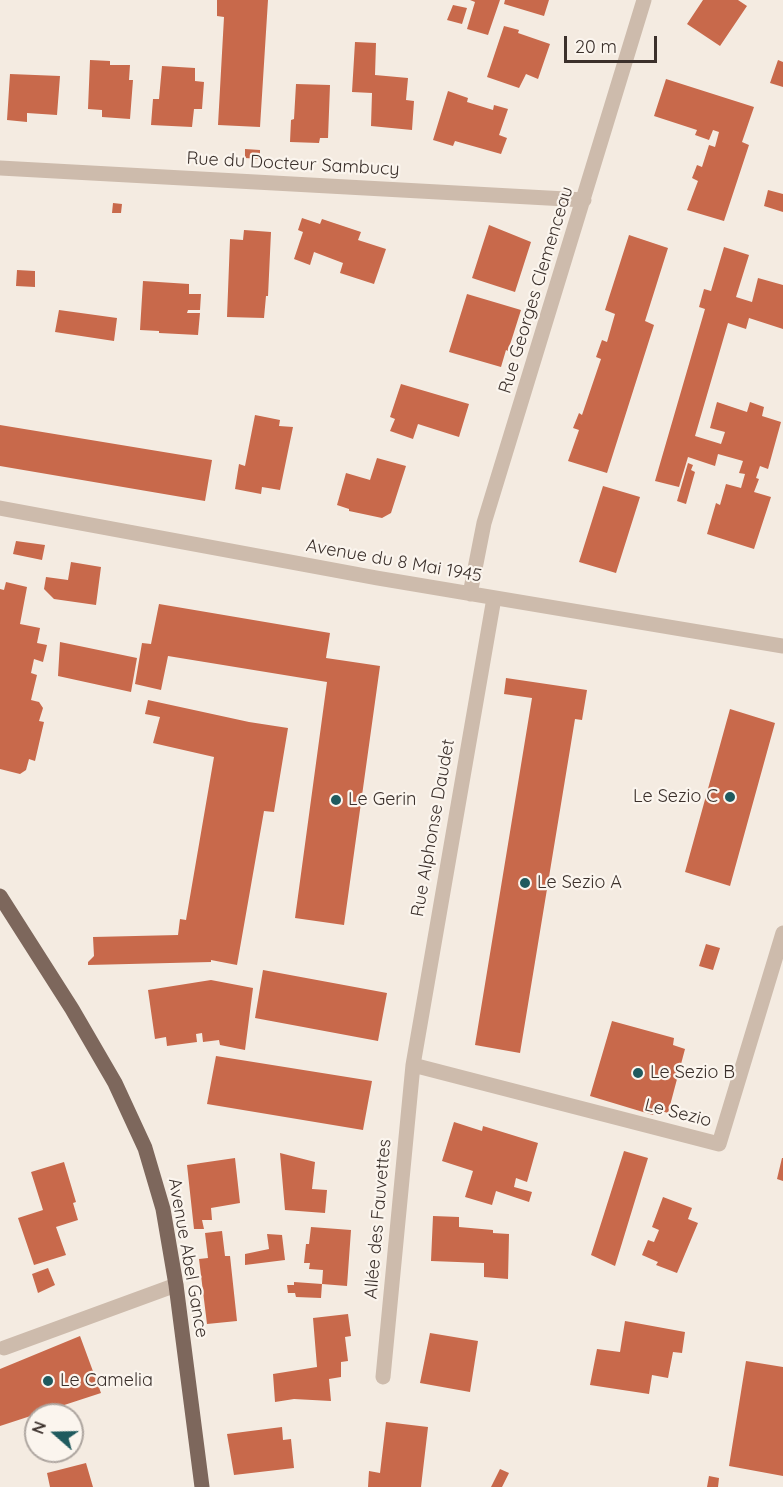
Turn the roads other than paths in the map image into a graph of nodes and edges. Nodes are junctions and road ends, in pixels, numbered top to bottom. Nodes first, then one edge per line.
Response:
1 (645, 0) edge
2 (0, 168) edge
3 (584, 200) junction
4 (0, 508) edge
5 (470, 594) junction
6 (494, 598) junction
7 (783, 646) edge
8 (0, 896) edge
9 (783, 933) edge
10 (413, 1065) junction
11 (176, 1285) junction
12 (4, 1348) dead end
13 (383, 1377) dead end
14 (202, 1487) edge

1 - 3 street, Rue Georges Clemenceau
2 - 3 street, Rue du Docteur Sambucy
3 - 5 street, Rue Georges Clemenceau
4 - 5 street, Avenue du 8 Mai 1945
5 - 6 street, Avenue du 8 Mai 1945
6 - 7 street, Avenue du 8 Mai 1945
6 - 10 street, Rue Alphonse Daudet
8 - 11 main road, Avenue Abel Gance
9 - 10 street, Le Sezio
10 - 13 street, Allée des Fauvettes
11 - 12 street
11 - 14 main road, Avenue Abel Gance

